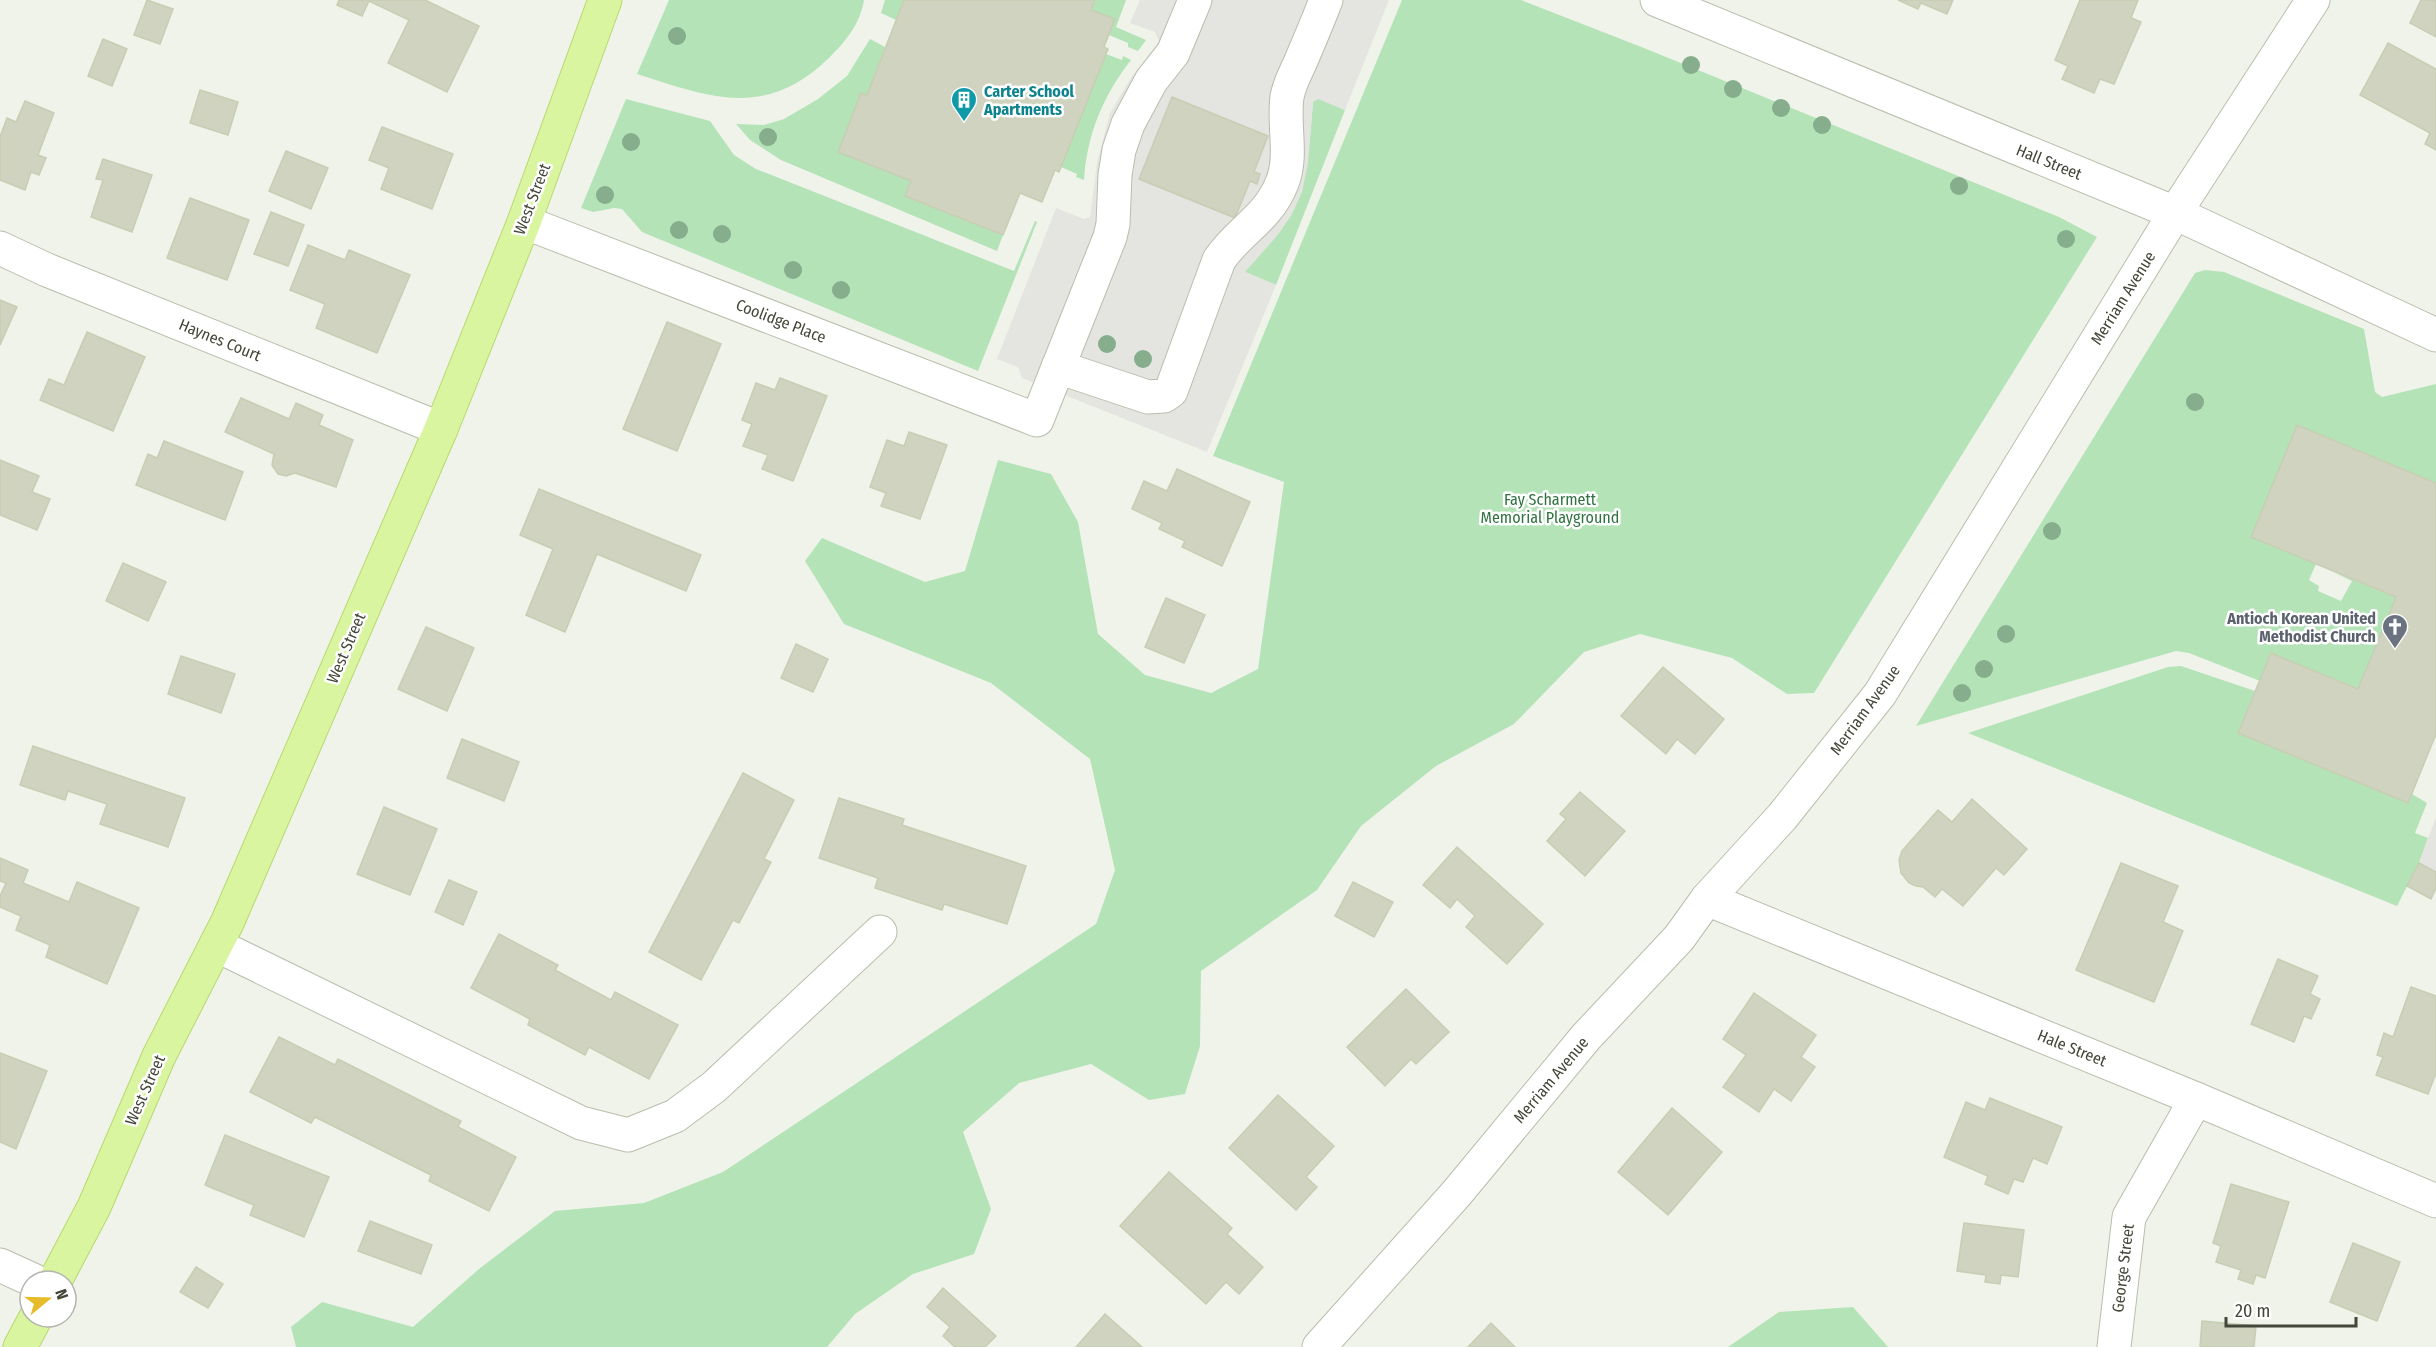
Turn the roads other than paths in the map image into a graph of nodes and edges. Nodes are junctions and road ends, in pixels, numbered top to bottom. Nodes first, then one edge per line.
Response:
1 (605, 0) edge
2 (1195, 0) edge
3 (1326, 0) edge
4 (1657, 0) edge
5 (2313, 0) edge
6 (2175, 213) junction
7 (524, 222) junction
8 (0, 249) edge
9 (2436, 335) edge
10 (1058, 367) junction
11 (441, 429) junction
12 (1707, 899) junction
13 (880, 932) dead end
14 (216, 945) junction
15 (2196, 1099) junction
16 (2436, 1201) edge
17 (0, 1265) edge
18 (61, 1269) edge
19 (18, 1273) edge
20 (30, 1329) edge
21 (20, 1347) edge
22 (1319, 1347) edge
23 (2114, 1347) edge

1 - 7 main road, West Street
2 - 10 street
3 - 10 street
4 - 6 street, Hall Street
5 - 6 street, Merriam Avenue
6 - 9 street, Hall Street
6 - 12 street, Merriam Avenue
7 - 10 street, Coolidge Place
7 - 11 main road, West Street
8 - 11 street, Haynes Court
11 - 14 main road, West Street
12 - 15 street, Hale Street
12 - 22 street, Merriam Avenue
13 - 14 street
14 - 18 main road, West Street
15 - 16 street, Hale Street
15 - 23 street, George Street
17 - 19 street
20 - 21 main road

